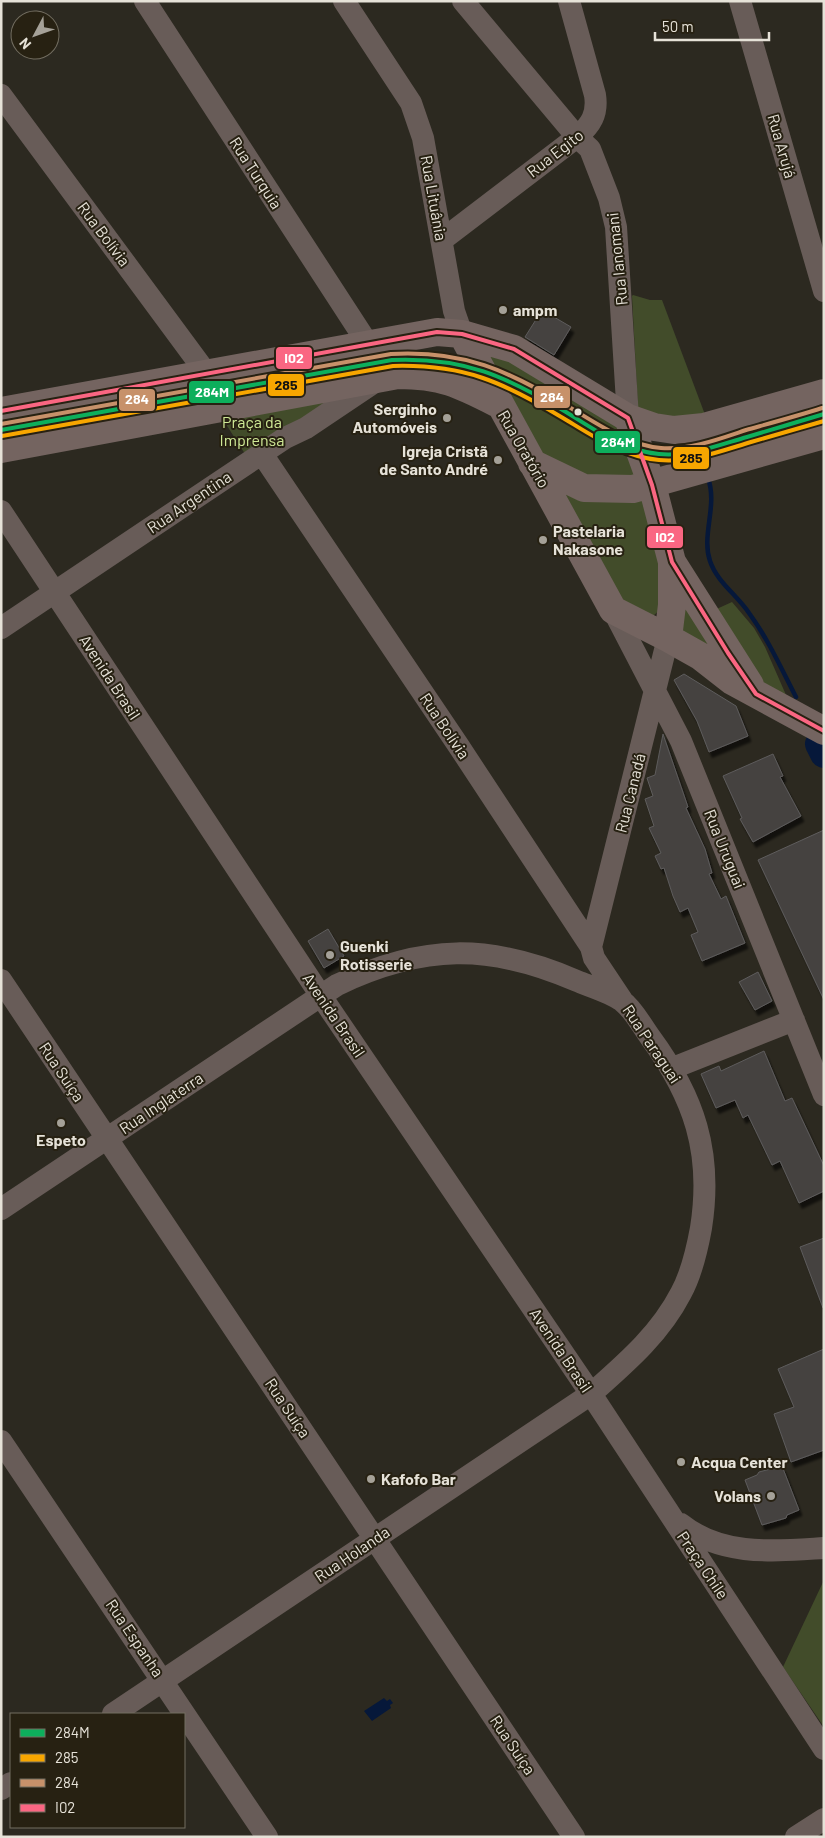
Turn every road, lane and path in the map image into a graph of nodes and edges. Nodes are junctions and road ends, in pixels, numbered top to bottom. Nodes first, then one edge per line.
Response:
1 (145, 1) edge
2 (344, 1) edge
3 (463, 1) edge
4 (569, 1) edge
5 (740, 1) edge
6 (1, 95) edge
7 (576, 137) junction
8 (442, 240) junction
9 (824, 291) edge
10 (462, 334) junction
11 (368, 344) junction
12 (206, 374) junction
13 (379, 379) junction
14 (824, 393) edge
15 (500, 405) junction
16 (1, 411) edge
17 (628, 418) junction
18 (824, 435) edge
19 (5, 453) edge
20 (262, 454) junction
21 (532, 463) junction
22 (652, 485) junction
23 (1, 511) edge
24 (672, 562) junction
25 (54, 592) junction
26 (613, 610) junction
27 (1, 628) edge
28 (656, 632) junction
29 (655, 694) junction
30 (756, 694) junction
31 (824, 731) edge
32 (591, 947) junction
33 (1, 980) edge
34 (321, 996) junction
35 (622, 1000) junction
36 (9, 1008) edge
37 (794, 1020) junction
38 (673, 1068) junction
39 (824, 1095) edge
40 (107, 1139) junction
41 (1, 1209) edge
42 (591, 1394) junction
43 (1, 1441) edge
44 (671, 1516) junction
45 (376, 1538) junction
46 (824, 1548) edge
47 (740, 1549) junction
48 (714, 1581) junction
49 (163, 1681) junction
50 (115, 1713) edge
51 (184, 1713) edge
52 (185, 1714) edge
53 (820, 1740) edge
54 (824, 1819) edge
55 (267, 1837) edge
56 (574, 1837) edge
57 (796, 1837) edge

1 - 11 street, Rua Turquia
2 - 8 street, Rua Lituânia
3 - 7 street, Rua Ianomani
4 - 7 street, Rua Egito
5 - 9 street, Rua Arujá
6 - 12 street, Rua Bolívia
7 - 8 street, Rua Egito
7 - 17 street, Rua Ianomani
8 - 10 street, Rua Lituânia
10 - 11 main road
10 - 15 main road, Rua Lituânia
10 - 17 main road
11 - 12 main road
12 - 16 main road
13 - 15 main road, Rua Oratório
13 - 19 main road, Rua Oratório
13 - 20 street, Rua Argentina
14 - 17 main road
15 - 21 main road, Rua Oratório
17 - 22 main road
18 - 22 main road
20 - 25 street, Rua Argentina
20 - 32 street, Rua Bolívia
21 - 22 main road
21 - 26 main road, Rua Oratório
22 - 24 main road
23 - 25 street, Avenida Brasil
24 - 28 main road
24 - 30 main road
25 - 27 street, Rua Argentina
25 - 34 street, Avenida Brasil
26 - 28 main road
26 - 29 street, Rua Uruguai
28 - 29 street, Rua Canadá
28 - 30 main road
29 - 32 street, Rua Canadá
29 - 37 street, Rua Uruguai
30 - 31 main road
32 - 35 street, Rua Bolívia
33 - 36 street, Rua Suíça
34 - 35 street, Rua Paraguai
34 - 40 street, Rua Inglaterra
34 - 42 street, Avenida Brasil
35 - 38 street, Rua Paraguai
36 - 40 street, Rua Suíça
37 - 38 street
37 - 39 street, Rua Uruguai
38 - 42 street, Rua Paraguai
40 - 41 street, Rua Inglaterra
40 - 45 street, Rua Suíça
42 - 44 street, Avenida Brasil
42 - 45 street, Rua Holanda
43 - 49 street, Rua Espanha
44 - 47 street, Praça Chile
44 - 48 street, Praça Chile
45 - 49 street, Rua Holanda
45 - 56 street, Rua Suíça
46 - 47 street, Praça Chile
47 - 48 street
48 - 53 street, Praça Chile
49 - 50 street, Rua Holanda
49 - 51 street, Rua Espanha
52 - 55 street, Rua Espanha
54 - 57 street

